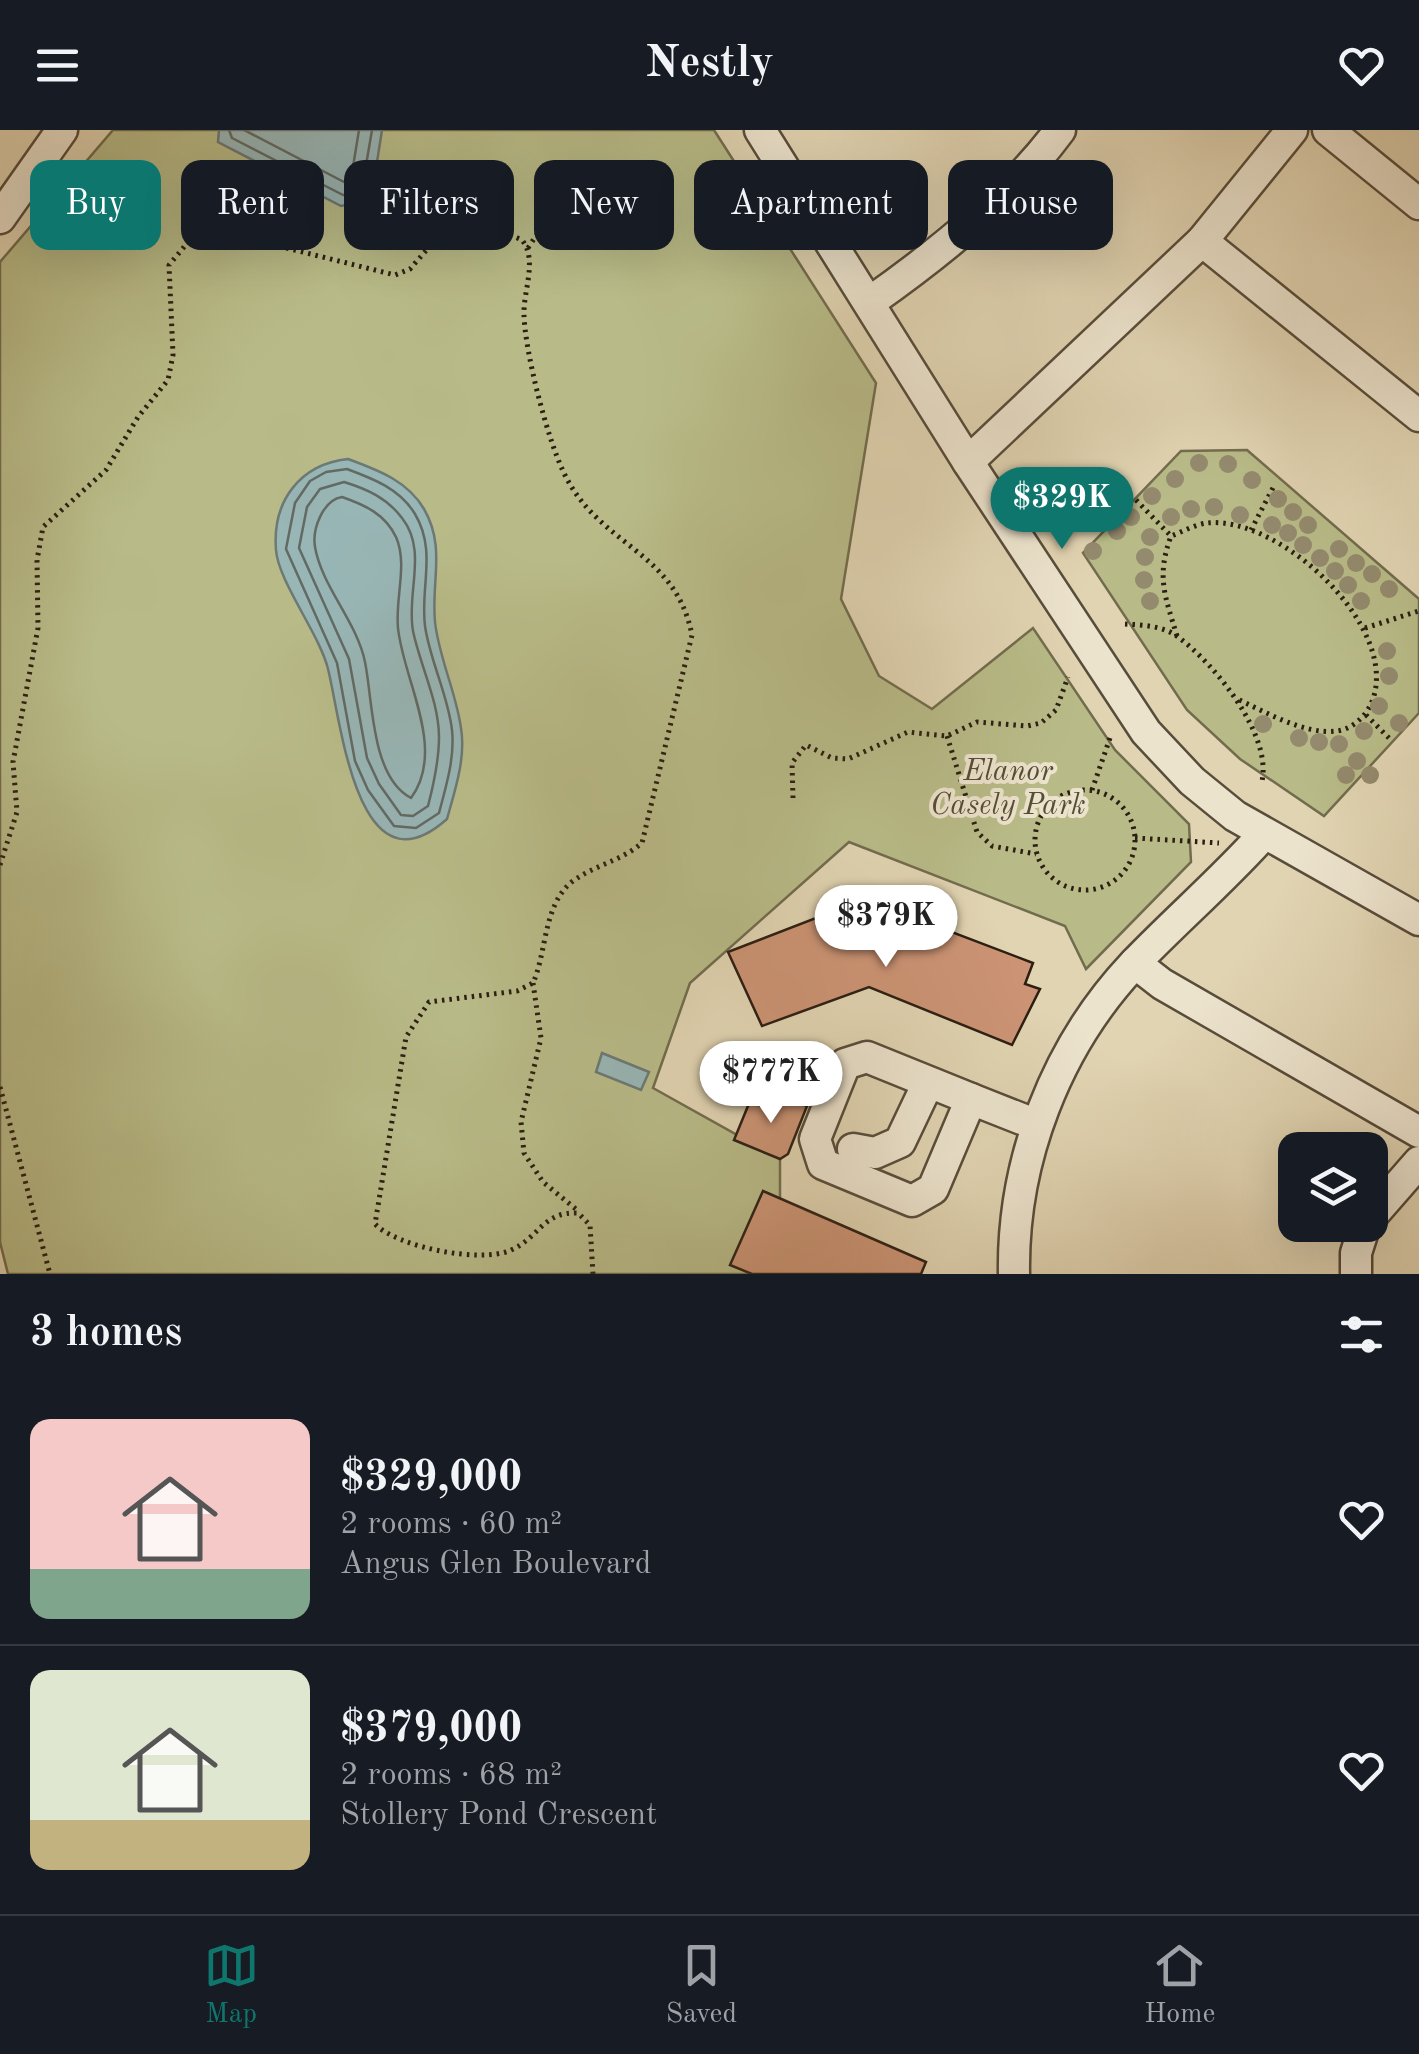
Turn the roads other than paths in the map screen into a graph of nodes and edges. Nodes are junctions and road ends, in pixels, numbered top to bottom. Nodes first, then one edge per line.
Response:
1 (62, 130) edge
2 (760, 130) edge
3 (1060, 130) edge
4 (1292, 130) edge
5 (1328, 130) edge
6 (1419, 204) edge
7 (1, 216) edge
8 (1202, 240) junction
9 (870, 302) junction
10 (1419, 416) edge
11 (968, 462) junction
12 (1264, 834) junction
13 (1419, 920) edge
14 (1134, 963) junction
15 (928, 1083) junction
16 (971, 1099) junction
17 (1037, 1125) junction
18 (1419, 1132) edge
19 (852, 1149) dead end
20 (1419, 1162) edge
21 (1388, 1197) edge
22 (1360, 1242) edge
23 (1014, 1274) edge
24 (1356, 1274) edge

1 - 7 street
2 - 9 street
3 - 9 street
4 - 8 street
5 - 6 street
8 - 10 street
8 - 11 street
9 - 11 street
11 - 12 street
12 - 13 street
12 - 14 street
14 - 17 street
14 - 18 street
15 - 16 street
15 - 16 street
15 - 19 street
16 - 17 street
17 - 23 street
20 - 21 street
22 - 24 street

